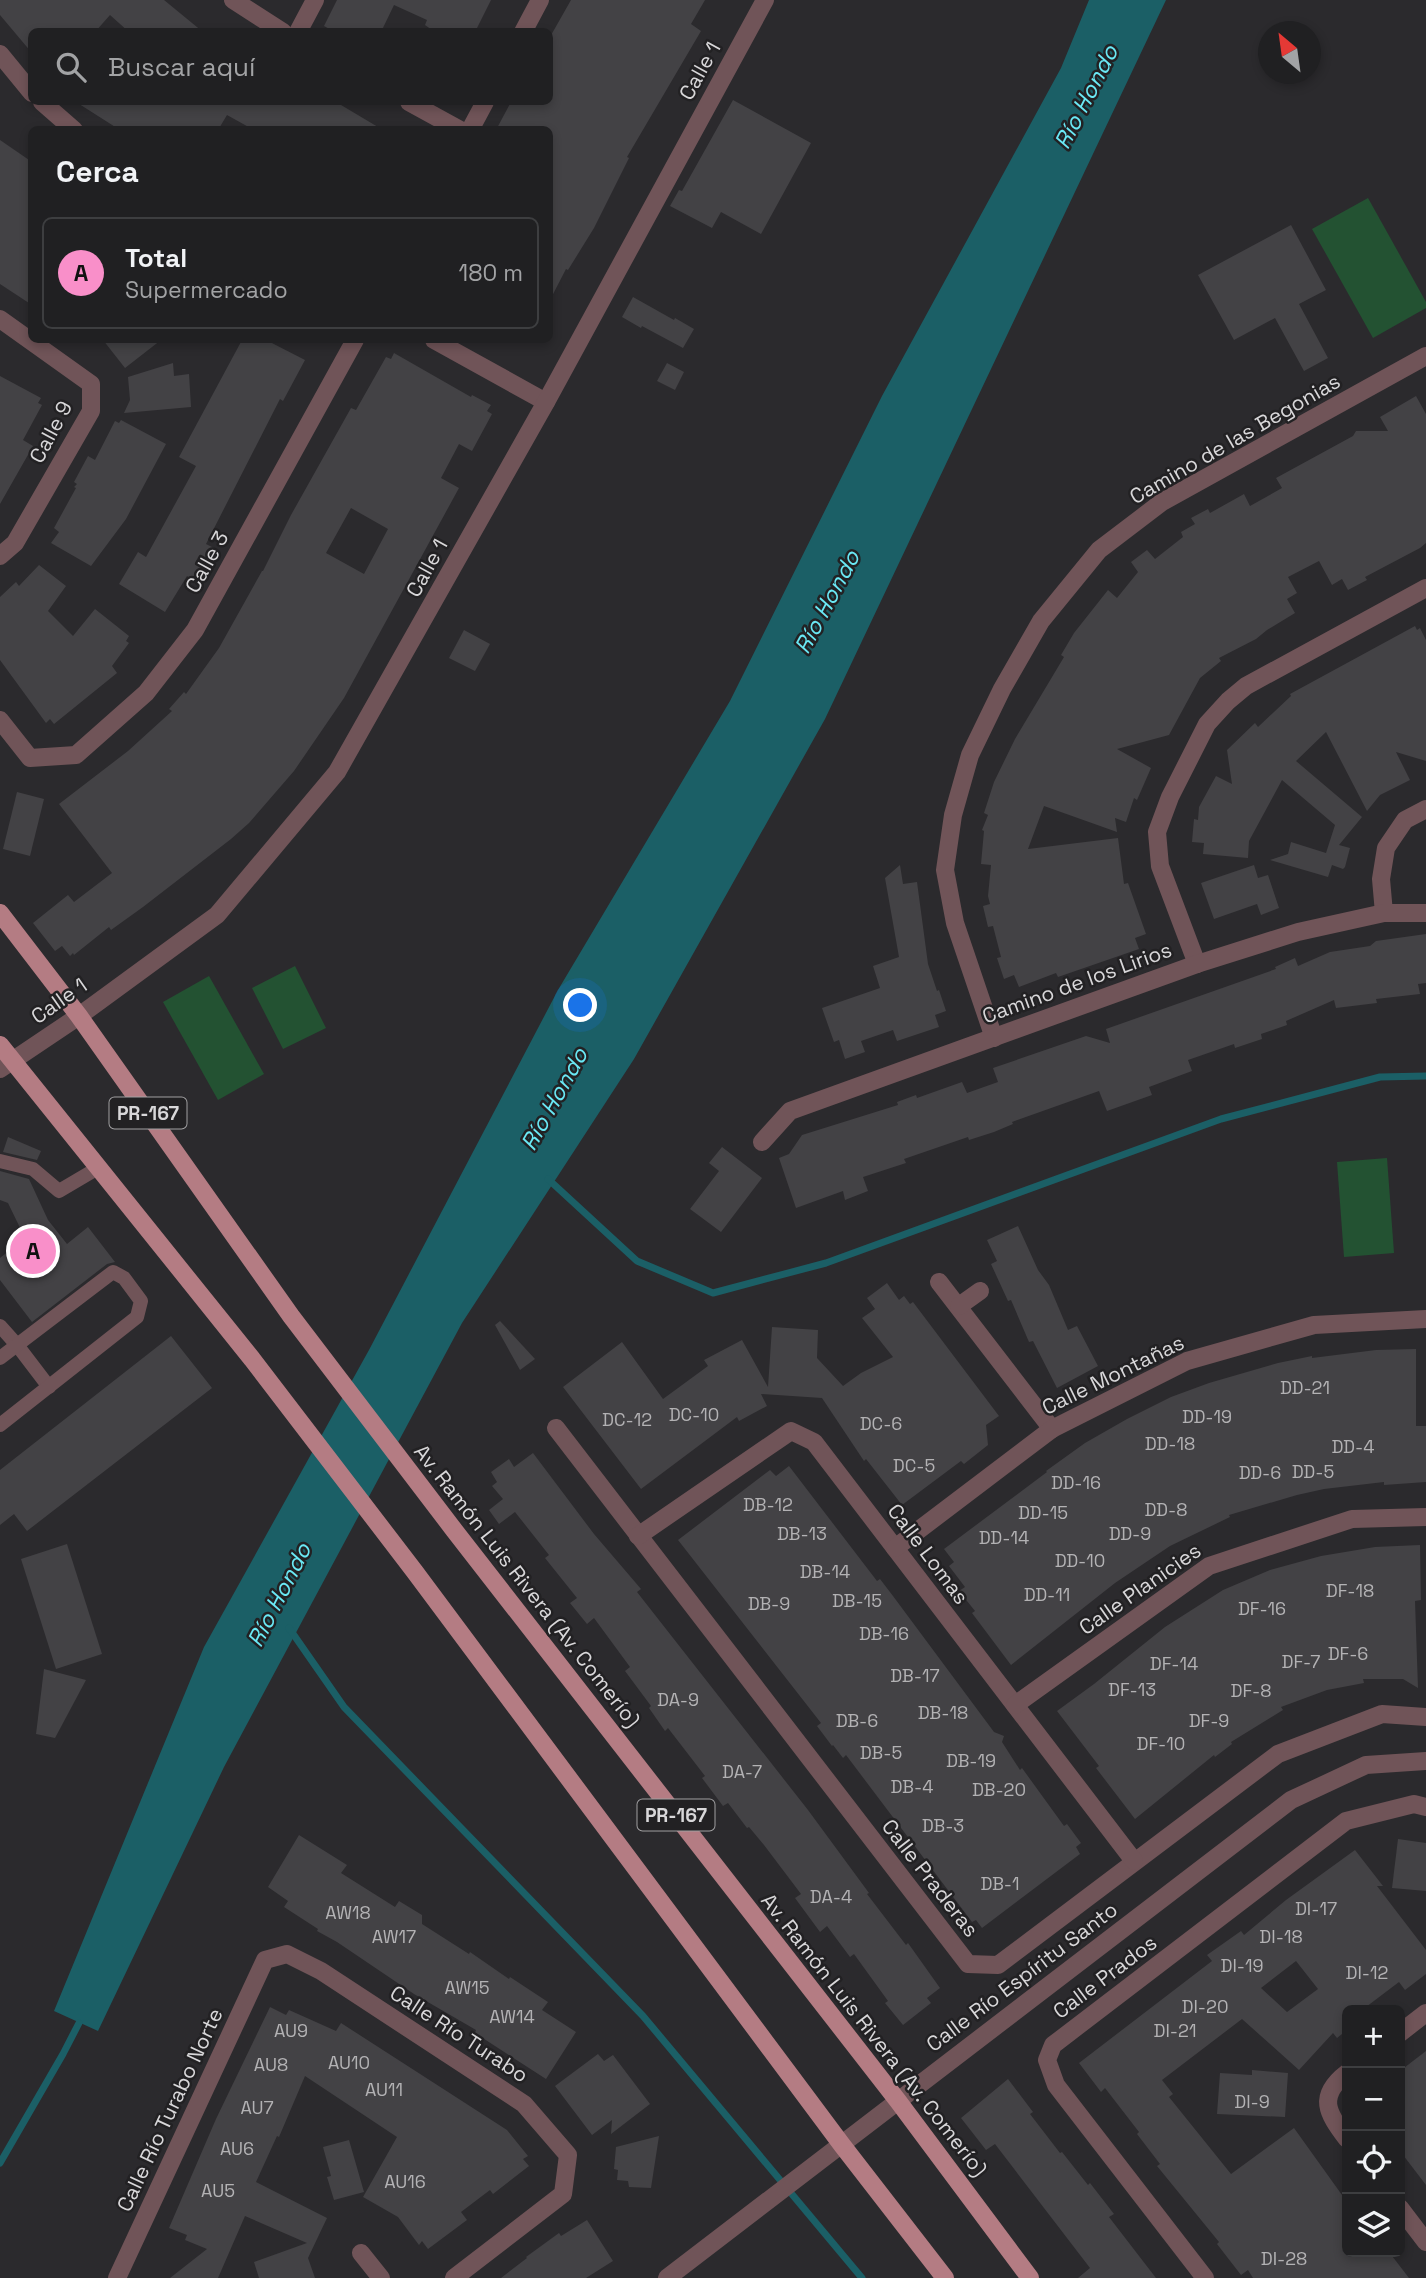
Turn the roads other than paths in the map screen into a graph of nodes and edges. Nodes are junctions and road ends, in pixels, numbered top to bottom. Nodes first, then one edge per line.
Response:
1 (233, 0) edge
2 (315, 0) edge
3 (540, 0) edge
4 (765, 0) edge
5 (277, 28) edge
6 (300, 28) edge
7 (525, 28) edge
8 (0, 54) edge
9 (28, 90) edge
10 (45, 105) edge
11 (414, 105) edge
12 (483, 105) edge
13 (69, 126) edge
14 (453, 126) edge
15 (472, 126) edge
16 (0, 319) edge
17 (28, 339) edge
18 (34, 343) edge
19 (353, 343) edge
20 (440, 343) edge
21 (1426, 356) edge
22 (546, 401) junction
23 (0, 556) edge
24 (1426, 588) edge
25 (0, 720) edge
26 (1426, 809) edge
27 (0, 913) edge
28 (1426, 913) edge
29 (1384, 914) junction
30 (1197, 964) junction
31 (79, 1016) junction
32 (994, 1038) junction
33 (0, 1045) edge
34 (6, 1065) edge
35 (762, 1142) dead end
36 (0, 1161) edge
37 (98, 1168) junction
38 (939, 1282) dead end
39 (980, 1291) dead end
40 (959, 1306) junction
41 (1426, 1319) edge
42 (0, 1326) edge
43 (17, 1345) junction
44 (0, 1358) edge
45 (49, 1387) junction
46 (0, 1426) edge
47 (556, 1428) dead end
48 (1052, 1429) junction
49 (1426, 1517) edge
50 (638, 1536) junction
51 (895, 1548) junction
52 (1015, 1705) junction
53 (1426, 1717) edge
54 (1426, 1760) edge
55 (1426, 1807) edge
56 (1134, 1861) junction
57 (265, 1960) joint
58 (1426, 2012) edge
59 (1405, 2029) edge
60 (1342, 2077) edge
61 (898, 2101) junction
62 (1342, 2132) edge
63 (842, 2146) junction
64 (1405, 2215) edge
65 (1426, 2242) edge
66 (361, 2253) dead end
67 (117, 2278) edge
68 (380, 2278) edge
69 (453, 2278) edge
70 (667, 2278) edge
71 (945, 2278) edge
72 (1030, 2278) edge
73 (1205, 2278) edge

1 - 5 street
2 - 6 street
3 - 7 street
4 - 22 street, Calle 1
8 - 9 street
10 - 13 street
11 - 14 street
12 - 15 street
16 - 17 street, Calle 9
18 - 23 street, Calle 9
19 - 25 street, Calle 3
20 - 22 street
21 - 32 street, Camino de las Begonias
22 - 31 street, Calle 1
24 - 30 street
26 - 29 street
27 - 31 main road, Av. Ramón Luis Rivera (Av. Comerío) / PR-167
28 - 29 street, Camino de los Lirios
29 - 30 street, Camino de los Lirios
30 - 32 street, Camino de los Lirios
31 - 34 street, Calle 1
31 - 61 main road, Av. Ramón Luis Rivera (Av. Comerío) / PR-167
32 - 35 street, Camino de los Lirios
33 - 34 main road, PR-167
34 - 37 main road, PR-167
36 - 37 lane
37 - 63 main road, PR-167
38 - 40 street
39 - 40 street
40 - 48 street
41 - 48 street, Calle Montañas
42 - 43 lane
43 - 44 lane
43 - 45 lane
43 - 45 lane
45 - 46 lane
47 - 50 street, Calle Praderas
48 - 51 street, Calle Montañas
49 - 52 street, Calle Planicies
50 - 51 street, Calle Lomas
50 - 56 street, Calle Praderas
51 - 52 street, Calle Lomas
52 - 56 street, Calle Lomas
53 - 56 street, Calle Praderas
54 - 61 street, Calle Río Espíritu Santo
55 - 73 street, Calle Prados
57 - 67 street, Calle Río Turabo Norte
57 - 69 street, Calle Río Turabo
58 - 59 street
60 - 62 street
61 - 63 street, Calle Río Espíritu Santo
61 - 72 main road, Av. Ramón Luis Rivera (Av. Comerío) / PR-167
63 - 70 street, Calle Río Espíritu Santo
63 - 71 main road, PR-167
64 - 65 street
66 - 68 street

